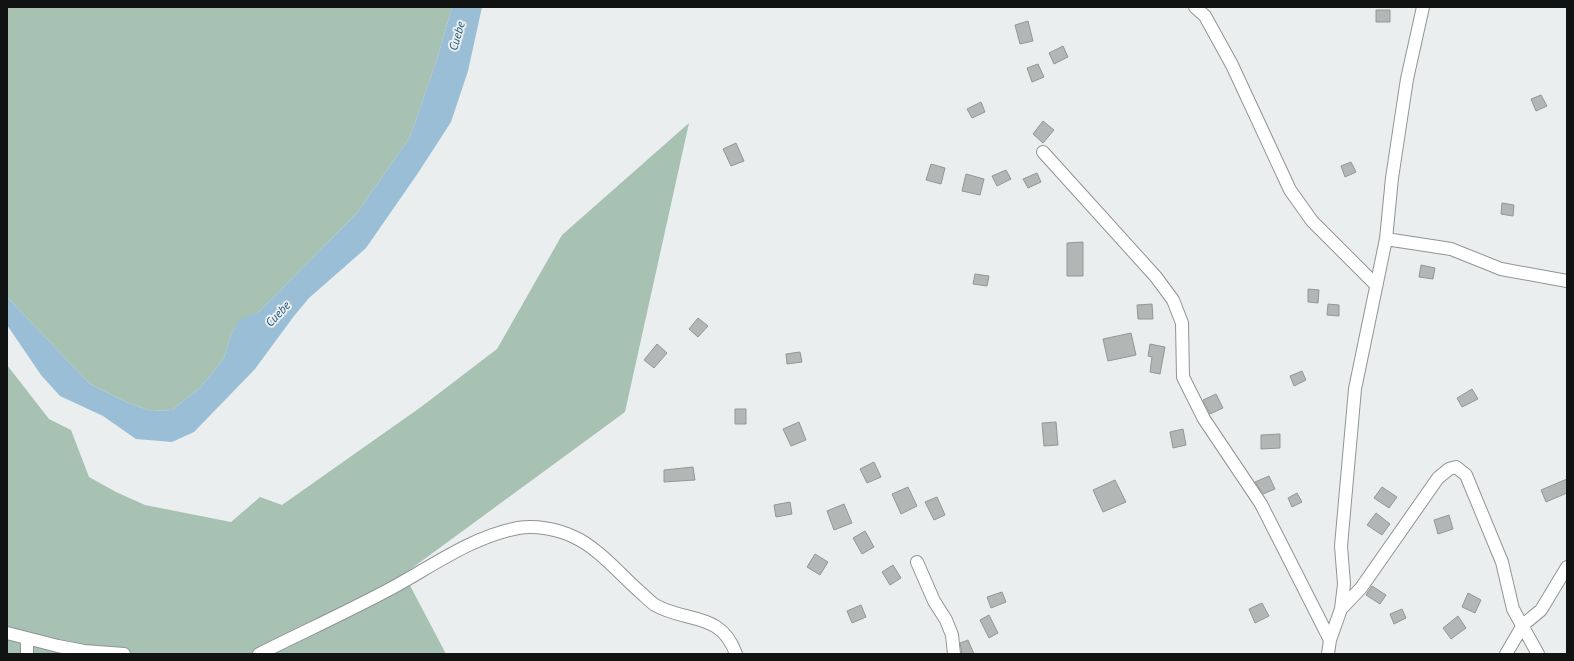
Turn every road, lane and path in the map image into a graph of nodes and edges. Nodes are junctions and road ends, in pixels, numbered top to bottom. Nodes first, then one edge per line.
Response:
1 (1195, 7) edge
2 (1423, 7) edge
3 (1043, 152) dead end
4 (1386, 239) junction
5 (1567, 280) edge
6 (1376, 285) junction
7 (917, 562) dead end
8 (1567, 567) edge
9 (1341, 609) junction
10 (1523, 625) junction
11 (7, 633) edge
12 (27, 639) junction
13 (1330, 640) junction
14 (27, 654) edge
15 (124, 654) edge
16 (259, 654) edge
17 (736, 654) edge
18 (954, 654) edge
19 (1328, 654) edge
20 (1506, 654) edge
21 (1538, 654) edge

1 - 6 street
2 - 4 street
3 - 13 street
4 - 5 street
4 - 6 street
6 - 9 street
7 - 18 street
8 - 10 street
9 - 10 street
9 - 13 street
10 - 20 street
10 - 21 street
11 - 12 street
12 - 14 street
12 - 15 street
13 - 19 street
16 - 17 street

